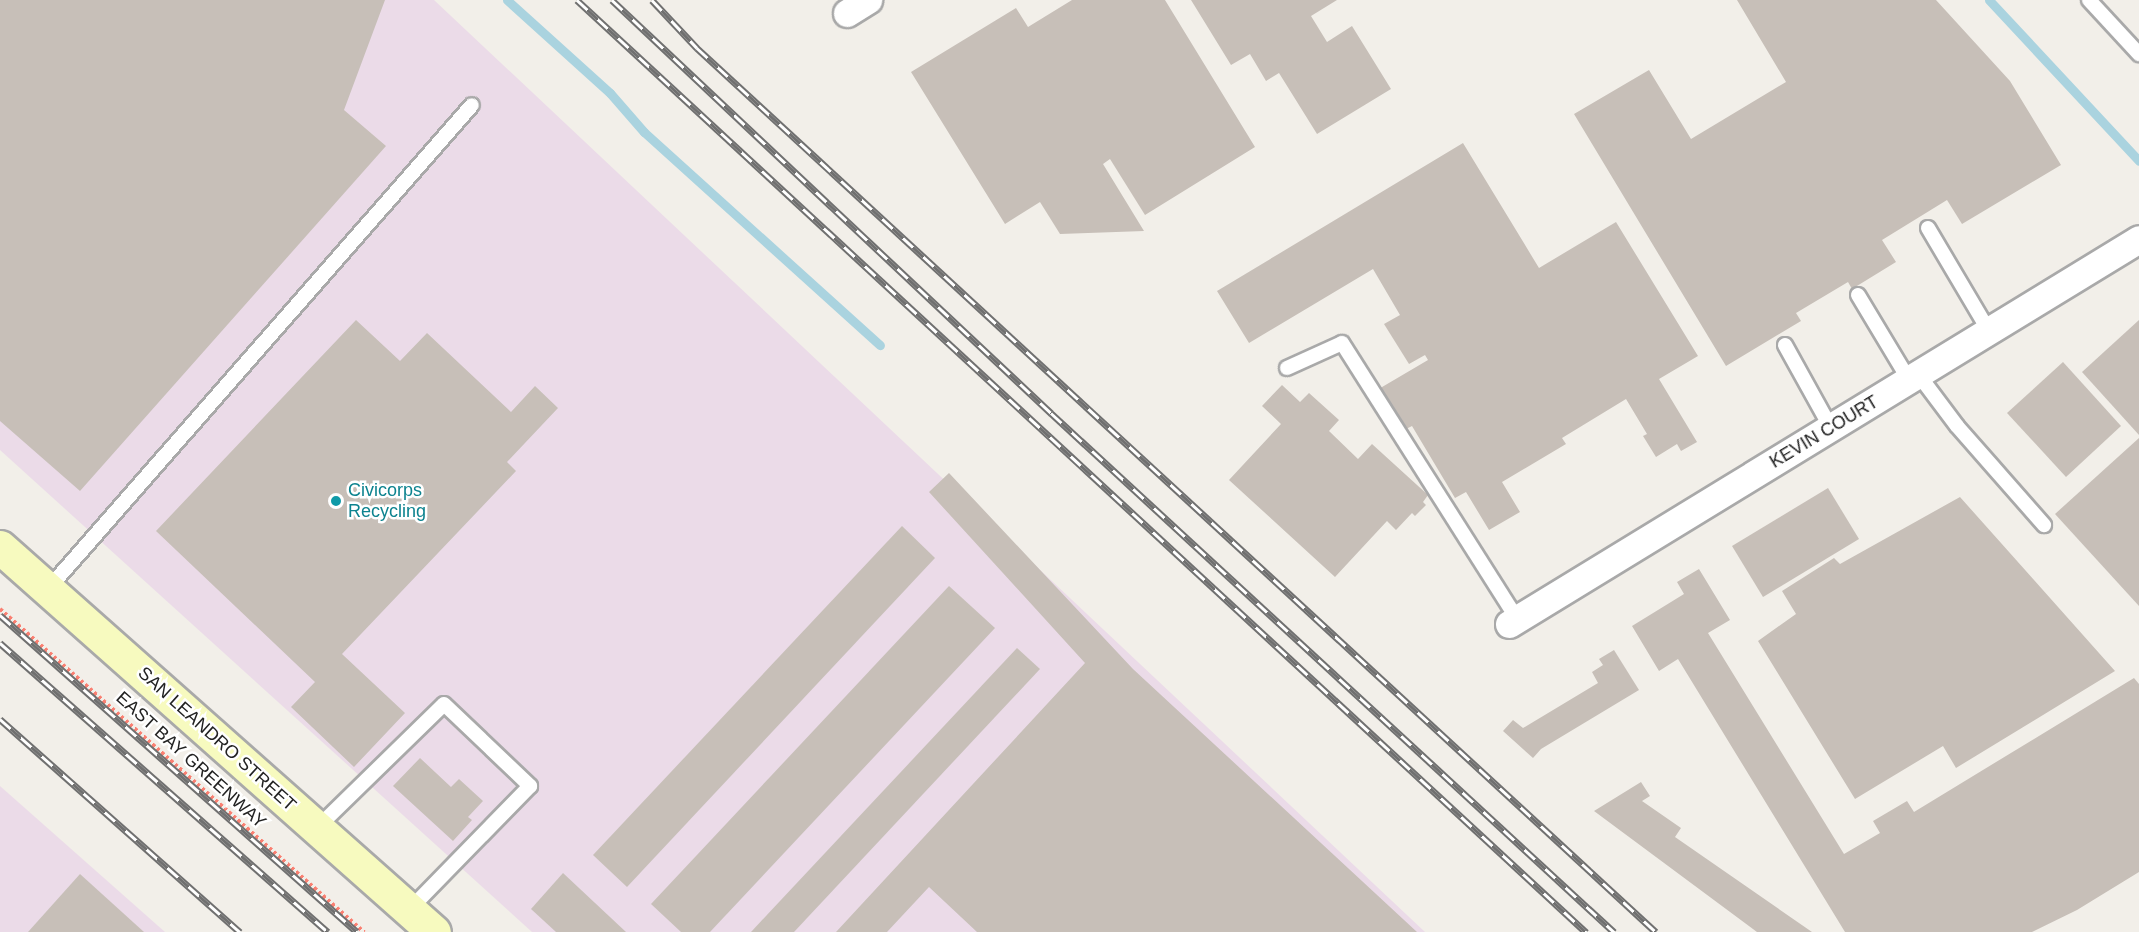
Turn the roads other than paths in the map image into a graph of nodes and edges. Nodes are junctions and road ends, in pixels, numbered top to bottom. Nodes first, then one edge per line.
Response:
1 (2089, 0) edge
2 (2139, 54) edge
3 (472, 105) dead end
4 (1928, 228) dead end
5 (2139, 239) edge
6 (1858, 295) dead end
7 (1989, 331) junction
8 (1785, 345) dead end
9 (1287, 368) dead end
10 (1913, 377) junction
11 (1830, 428) junction
12 (2044, 525) dead end
13 (0, 547) edge
14 (48, 589) junction
15 (1513, 622) joint
16 (317, 828) junction
17 (410, 910) junction
18 (434, 932) edge

1 - 2 lane
3 - 14 lane
4 - 7 lane
5 - 7 street, KEVIN COURT
6 - 10 lane
7 - 10 street, KEVIN COURT
8 - 11 lane
9 - 15 lane
10 - 11 street, KEVIN COURT
10 - 12 lane
11 - 15 street, KEVIN COURT
13 - 14 main road, SAN LEANDRO STREET
14 - 16 main road, SAN LEANDRO STREET
16 - 17 main road, SAN LEANDRO STREET
16 - 17 lane
17 - 18 main road, SAN LEANDRO STREET

